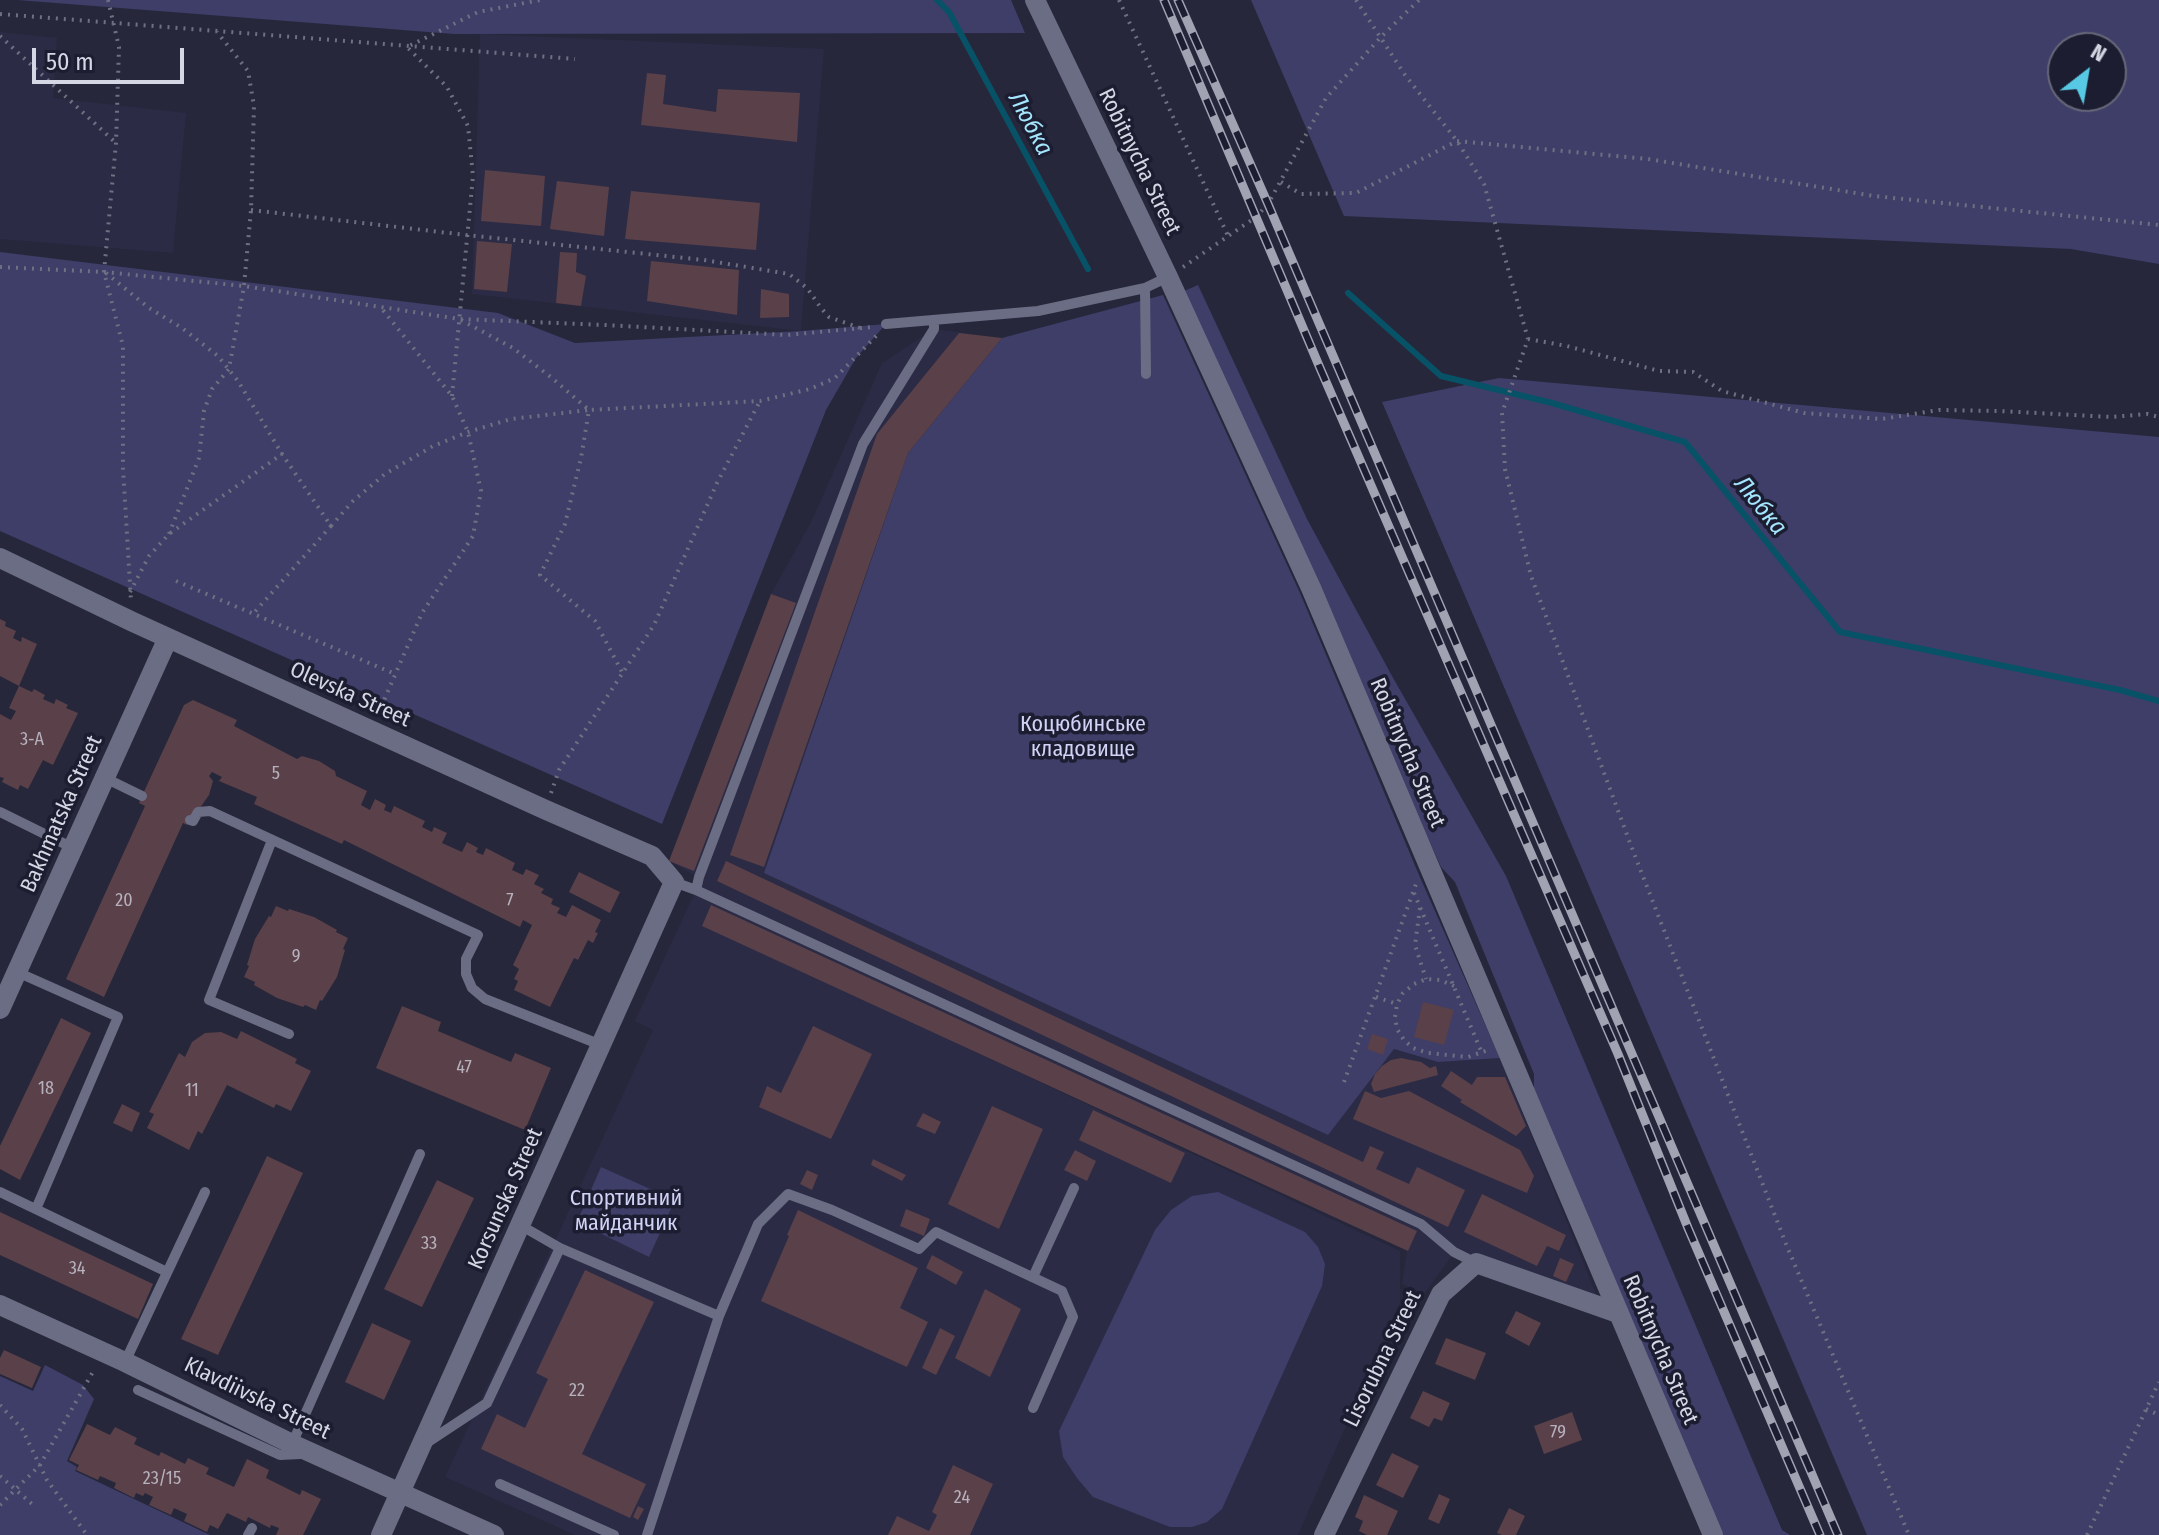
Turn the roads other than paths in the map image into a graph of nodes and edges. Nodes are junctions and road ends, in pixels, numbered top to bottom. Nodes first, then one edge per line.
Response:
1 (1035, 0) edge
2 (1168, 277) junction
3 (1145, 288) junction
4 (934, 320) junction
5 (886, 324) road end
6 (1146, 374) dead end
7 (0, 558) edge
8 (168, 638) junction
9 (105, 778) junction
10 (142, 796) dead end
11 (0, 812) edge
12 (190, 820) dead end
13 (272, 840) junction
14 (73, 848) junction
15 (674, 882) junction
16 (696, 890) junction
17 (17, 972) junction
18 (0, 1009) edge
19 (289, 1034) dead end
20 (601, 1045) junction
21 (420, 1154) dead end
22 (1074, 1188) dead end
23 (0, 1192) edge
24 (205, 1192) dead end
25 (36, 1209) junction
26 (520, 1225) junction
27 (560, 1248) junction
28 (1476, 1263) junction
29 (167, 1272) junction
30 (1033, 1277) junction
31 (0, 1305) edge
32 (1618, 1313) junction
33 (719, 1316) junction
34 (125, 1362) junction
35 (138, 1390) dead end
36 (1033, 1408) dead end
37 (292, 1444) junction
38 (420, 1447) junction
39 (315, 1454) junction
40 (500, 1484) dead end
41 (400, 1493) junction
42 (381, 1535) edge
43 (494, 1535) edge
44 (614, 1535) edge
45 (647, 1535) edge
46 (1324, 1535) edge
47 (1713, 1535) edge

1 - 2 street, Robitnycha Street
2 - 3 lane
2 - 32 street, Robitnycha Street
3 - 4 lane
3 - 6 lane
4 - 5 lane
4 - 16 lane
7 - 8 street, Olevska Street
8 - 9 street, Bakhmatska Street
8 - 15 street, Olevska Street
9 - 10 lane
9 - 14 street, Bakhmatska Street
11 - 14 lane
12 - 13 lane
13 - 19 lane
13 - 20 lane
14 - 17 street, Bakhmatska Street
15 - 16 lane
15 - 20 street, Korsunska Street
16 - 28 lane
17 - 18 street, Bakhmatska Street
17 - 25 lane
20 - 26 street, Korsunska Street
21 - 37 lane
22 - 30 lane
23 - 25 lane
24 - 29 lane
25 - 29 lane
26 - 27 lane
26 - 38 street, Korsunska Street
27 - 33 lane
27 - 38 lane
28 - 32 street
28 - 46 street, Lisorubna Street
29 - 34 lane
30 - 33 lane
30 - 36 lane
31 - 34 street, Klavdiivska Street
32 - 47 street, Robitnycha Street
33 - 45 lane
34 - 37 street, Klavdiivska Street
35 - 39 lane
37 - 39 street, Klavdiivska Street
38 - 41 street, Korsunska Street
39 - 41 street, Klavdiivska Street
40 - 44 lane
41 - 42 street, Korsunska Street
41 - 43 street, Klavdiivska Street

